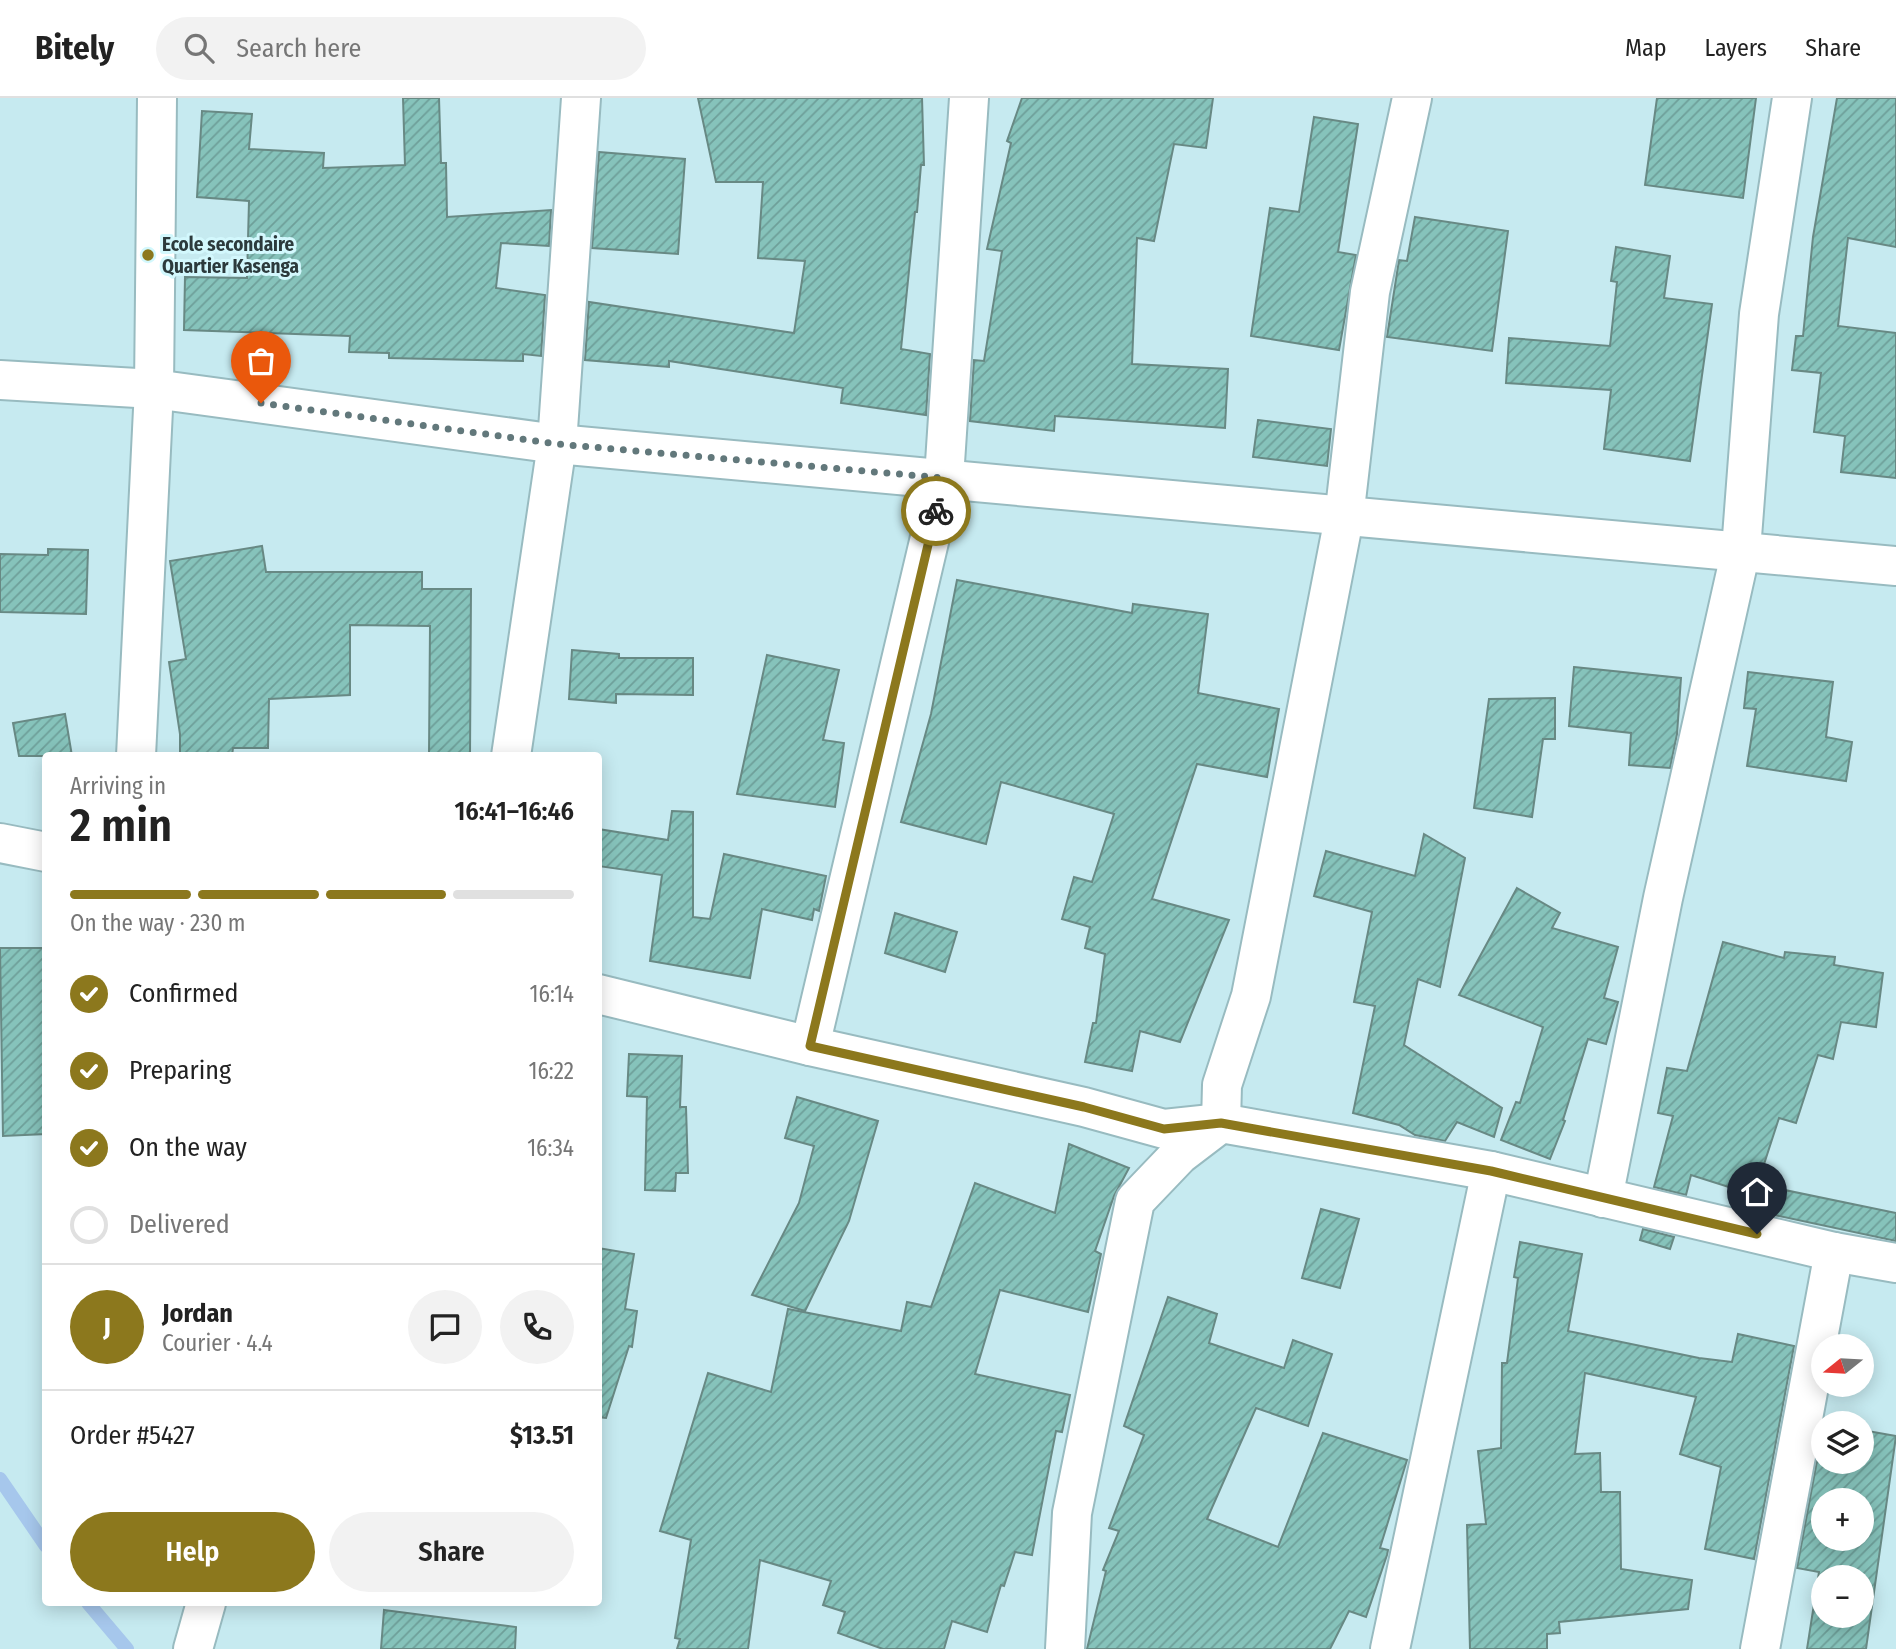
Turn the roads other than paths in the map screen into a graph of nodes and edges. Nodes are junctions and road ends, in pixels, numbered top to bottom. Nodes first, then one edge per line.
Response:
1 (156, 98) edge
2 (581, 98) edge
3 (969, 98) edge
4 (1412, 98) edge
5 (1792, 98) edge
6 (0, 380) edge
7 (154, 388) junction
8 (557, 444) junction
9 (944, 478) junction
10 (1344, 518) junction
11 (1741, 550) junction
12 (1896, 566) edge
13 (136, 752) edge
14 (512, 752) edge
15 (0, 843) edge
16 (42, 851) edge
17 (602, 995) edge
18 (810, 1046) junction
19 (1221, 1123) junction
20 (1491, 1171) junction
21 (1603, 1198) junction
22 (1834, 1252) junction
23 (1896, 1263) edge
24 (205, 1606) edge
25 (193, 1649) edge
26 (1065, 1649) edge
27 (1390, 1649) edge
28 (1760, 1649) edge

1 - 7 main road
2 - 8 main road
3 - 9 main road
4 - 10 main road
5 - 11 main road
6 - 7 main road
7 - 8 main road
7 - 13 main road
8 - 9 main road
8 - 14 main road
9 - 10 main road
9 - 18 main road
10 - 11 main road
10 - 19 main road
11 - 12 main road
11 - 21 main road
15 - 16 main road
17 - 18 main road
18 - 19 main road
19 - 20 main road
19 - 26 main road
20 - 21 main road
20 - 27 main road
21 - 22 main road
22 - 23 main road
22 - 28 main road
24 - 25 main road

